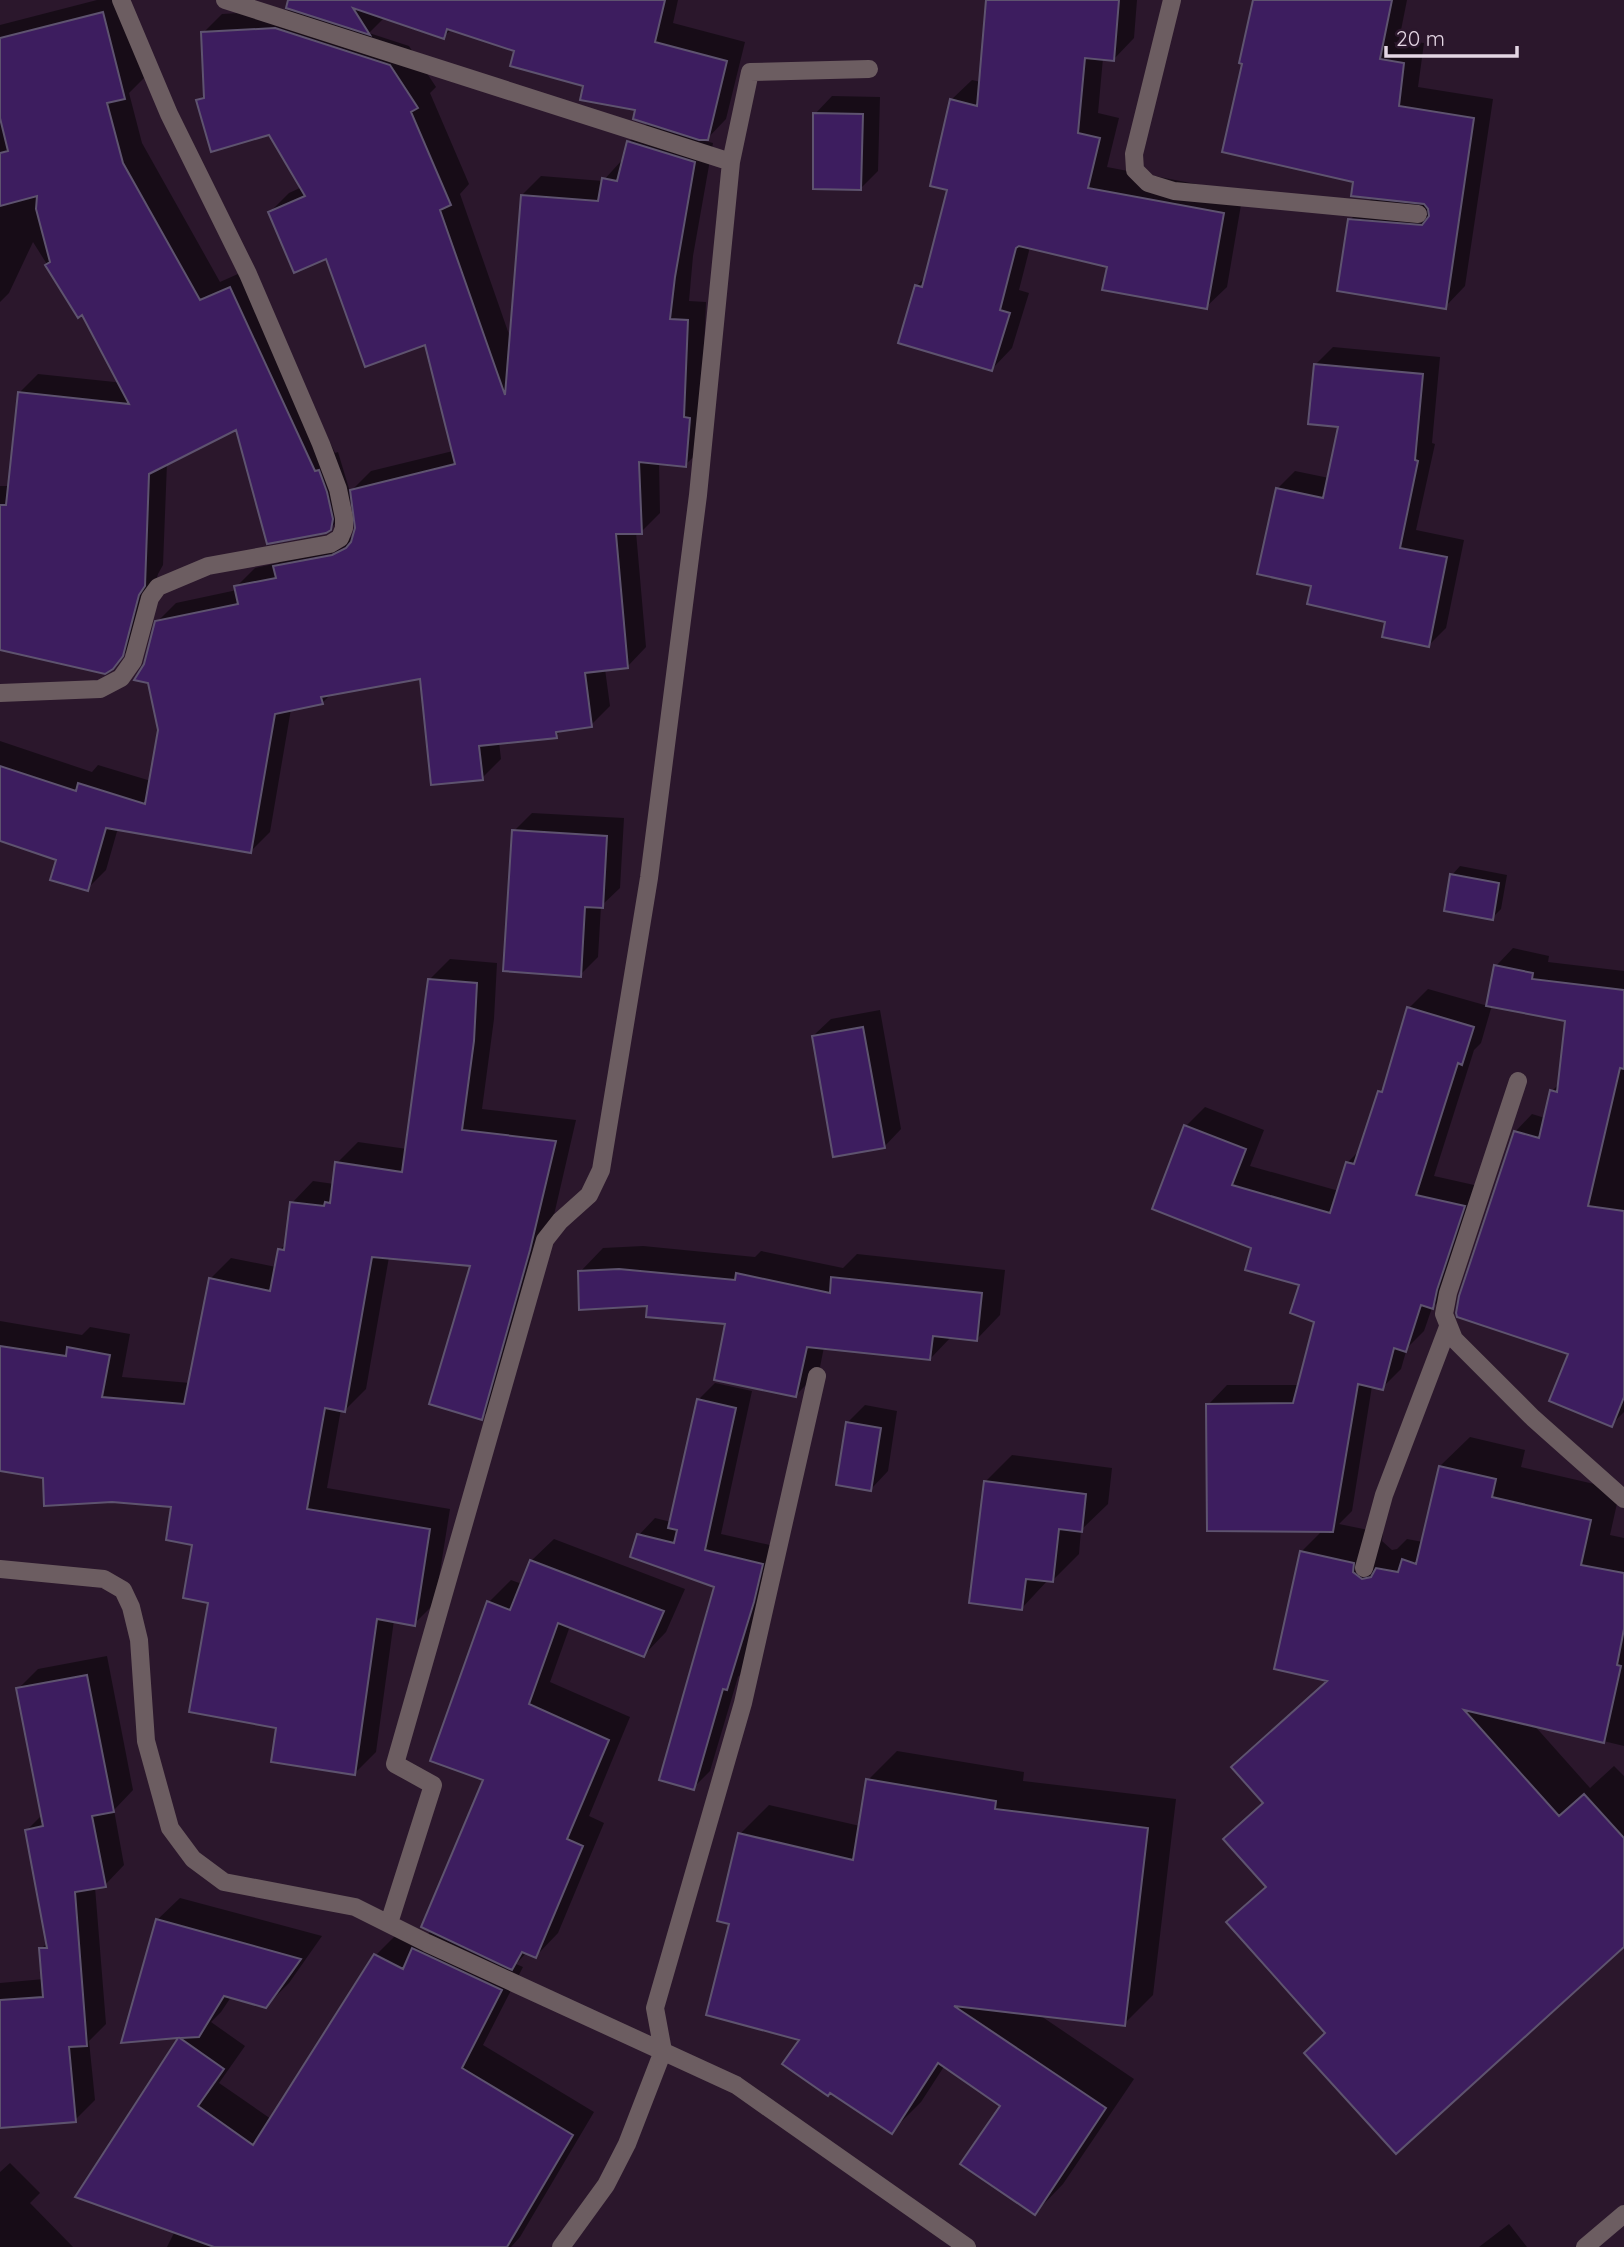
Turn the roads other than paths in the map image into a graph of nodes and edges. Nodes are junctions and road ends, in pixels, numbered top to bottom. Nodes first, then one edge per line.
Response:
1 (121, 0) edge
2 (225, 0) edge
3 (1172, 0) edge
4 (869, 69) dead end
5 (731, 162) junction
6 (1418, 214) dead end
7 (0, 693) edge
8 (1518, 1081) dead end
9 (1448, 1327) junction
10 (817, 1376) dead end
11 (1624, 1499) edge
12 (1364, 1568) dead end
13 (0, 1569) edge
14 (389, 1923) junction
15 (663, 2051) junction
16 (1624, 2214) edge
17 (561, 2247) edge
18 (967, 2247) edge
19 (1585, 2247) edge

1 - 7 street
2 - 5 street
3 - 6 street
4 - 5 street
5 - 14 street
8 - 9 street
9 - 11 street
9 - 12 street
10 - 15 street
13 - 14 street
14 - 15 street
15 - 17 street
15 - 18 street
16 - 19 street

